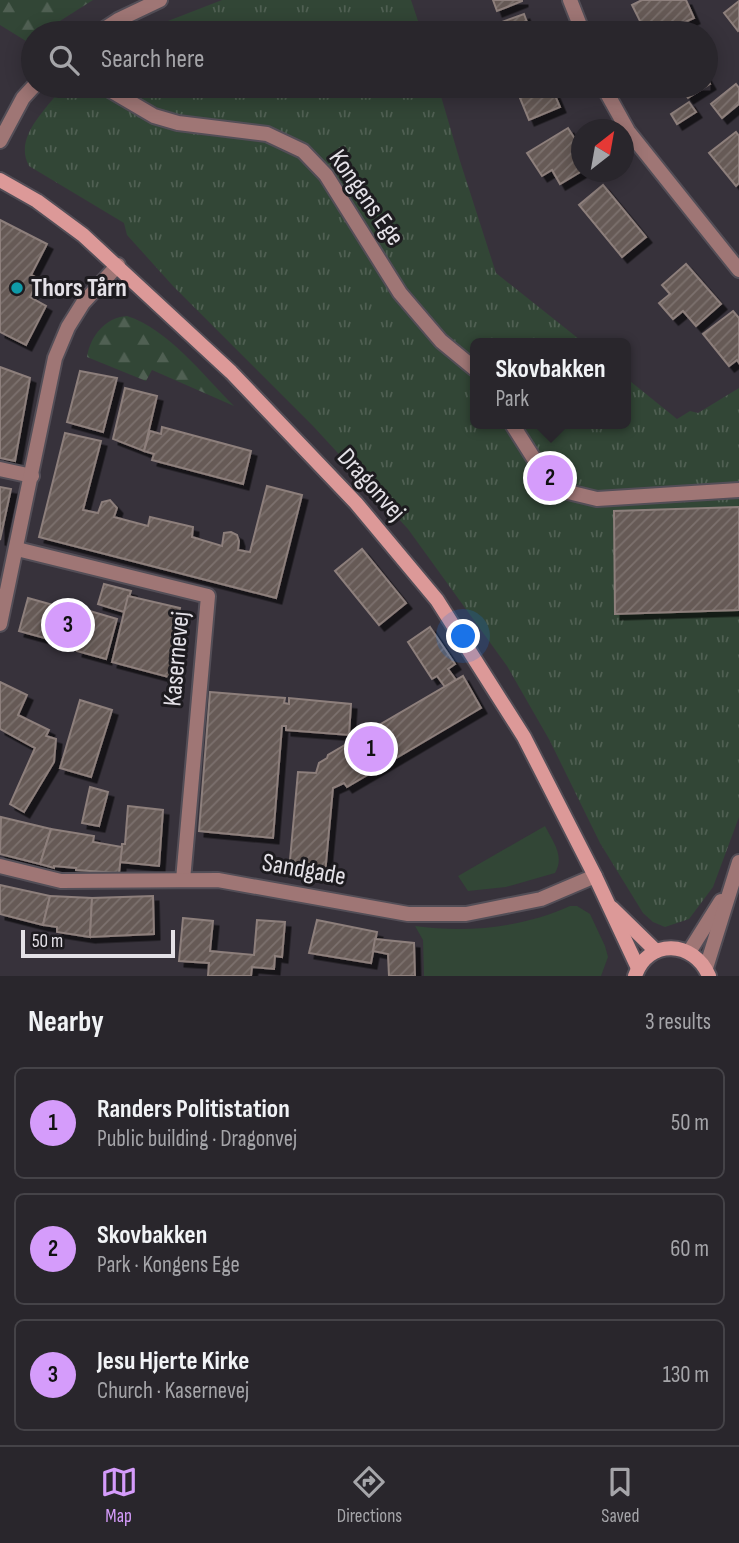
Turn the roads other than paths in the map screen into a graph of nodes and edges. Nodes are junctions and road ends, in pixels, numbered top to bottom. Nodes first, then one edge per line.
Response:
1 (160, 0) edge
2 (570, 0) edge
3 (116, 21) edge
4 (578, 21) edge
5 (23, 98) edge
6 (123, 98) edge
7 (610, 98) edge
8 (0, 141) edge
9 (0, 180) edge
10 (118, 265) junction
11 (739, 270) edge
12 (470, 365) edge
13 (515, 429) edge
14 (0, 469) edge
15 (32, 476) junction
16 (739, 490) edge
17 (17, 549) junction
18 (5, 583) edge
19 (0, 624) edge
20 (739, 862) edge
21 (0, 866) edge
22 (595, 876) junction
23 (183, 880) junction
24 (731, 885) junction
25 (608, 904) junction
26 (656, 951) junction
27 (689, 952) junction
28 (636, 972) edge
29 (708, 972) edge

1 - 3 street
2 - 4 street
5 - 8 street
6 - 12 street, Kongens Ege
7 - 11 street
9 - 10 main road, Dragonvej
10 - 15 street
10 - 22 main road, Dragonvej
13 - 16 street
14 - 15 street
15 - 17 street
17 - 18 street
17 - 23 street, Kasernevej
18 - 19 street
20 - 24 street
21 - 23 street, Sandgade
22 - 23 street, Sandgade
22 - 25 main road, Dragonvej
24 - 27 street
24 - 29 street
25 - 26 main road, Dragonvej
25 - 28 main road, Dragonvej
26 - 27 main road
26 - 28 main road
27 - 29 main road

